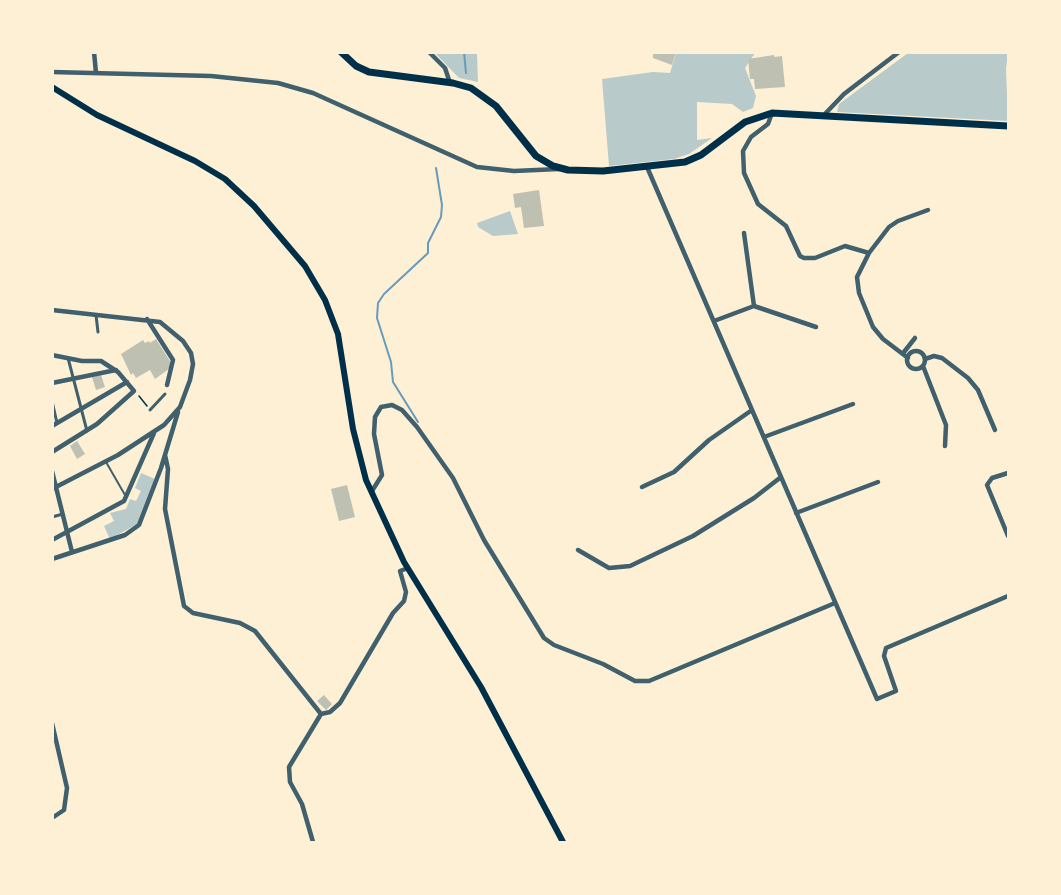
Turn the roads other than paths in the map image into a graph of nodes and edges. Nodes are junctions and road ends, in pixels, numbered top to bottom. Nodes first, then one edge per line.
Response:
1 (94, 52) edge
2 (341, 52) edge
3 (899, 52) edge
4 (429, 53) edge
5 (52, 72) edge
6 (96, 73) junction
7 (450, 83) junction
8 (52, 87) edge
9 (772, 113) junction
10 (823, 116) junction
11 (1008, 126) edge
12 (647, 167) junction
13 (560, 169) junction
14 (928, 210) dead end
15 (744, 233) dead end
16 (869, 253) junction
17 (754, 306) junction
18 (52, 310) edge
19 (96, 315) junction
20 (147, 319) junction
21 (714, 321) junction
22 (816, 327) dead end
23 (98, 332) dead end
24 (915, 338) dead end
25 (904, 352) junction
26 (52, 355) edge
27 (908, 357) junction
28 (68, 358) junction
29 (925, 359) junction
30 (923, 366) junction
31 (116, 370) junction
32 (73, 378) junction
33 (52, 382) edge
34 (127, 382) junction
35 (167, 385) dead end
36 (165, 394) dead end
37 (52, 401) edge
38 (853, 404) dead end
39 (180, 407) junction
40 (81, 409) junction
41 (150, 410) dead end
42 (752, 410) junction
43 (55, 424) edge
44 (995, 430) dead end
45 (87, 431) junction
46 (154, 432) junction
47 (764, 437) junction
48 (945, 446) dead end
49 (52, 452) edge
50 (165, 455) junction
51 (106, 462) junction
52 (52, 471) edge
53 (1008, 473) edge
54 (781, 477) junction
55 (878, 482) dead end
56 (642, 487) dead end
57 (54, 488) edge
58 (372, 491) junction
59 (127, 497) junction
60 (796, 513) junction
61 (63, 514) junction
62 (52, 517) edge
63 (1006, 525) edge
64 (67, 532) junction
65 (1008, 536) edge
66 (52, 540) edge
67 (578, 550) dead end
68 (72, 552) junction
69 (52, 558) edge
70 (408, 568) junction
71 (1008, 596) edge
72 (835, 603) junction
73 (321, 714) junction
74 (52, 723) edge
75 (52, 818) edge
76 (314, 843) edge
77 (563, 843) edge

1 - 6 street
2 - 7 main road
3 - 10 street
4 - 7 street
5 - 6 street
6 - 13 street
7 - 13 main road
8 - 58 main road
9 - 10 main road
9 - 12 main road
9 - 16 street
10 - 11 main road
12 - 13 main road
12 - 21 street
14 - 16 street
15 - 17 street
16 - 25 street
17 - 21 street
17 - 22 street
18 - 19 street
19 - 20 street
19 - 23 street
20 - 35 street
20 - 39 street
21 - 42 street
24 - 25 street
25 - 27 street
26 - 28 street
27 - 29 street
27 - 30 street
28 - 31 street
28 - 32 street
29 - 30 street
29 - 44 street
30 - 48 street
31 - 32 street
31 - 34 street
32 - 33 street
32 - 40 street
34 - 40 street
34 - 45 street
36 - 41 street
37 - 43 street
38 - 47 street
39 - 46 street
39 - 50 street
40 - 43 street
40 - 45 street
42 - 47 street
42 - 56 street
45 - 49 street
46 - 51 street
46 - 59 street
47 - 54 street
50 - 68 street
50 - 73 street
51 - 57 street
51 - 59 lane
52 - 57 street
53 - 63 street
54 - 60 street
54 - 67 street
55 - 60 street
57 - 61 street
58 - 70 main road
58 - 72 street
59 - 64 street
60 - 72 street
61 - 62 street
61 - 64 street
63 - 65 street
64 - 66 street
64 - 68 street
68 - 69 street
70 - 73 street
70 - 77 main road
71 - 72 street
73 - 76 street
74 - 75 street

